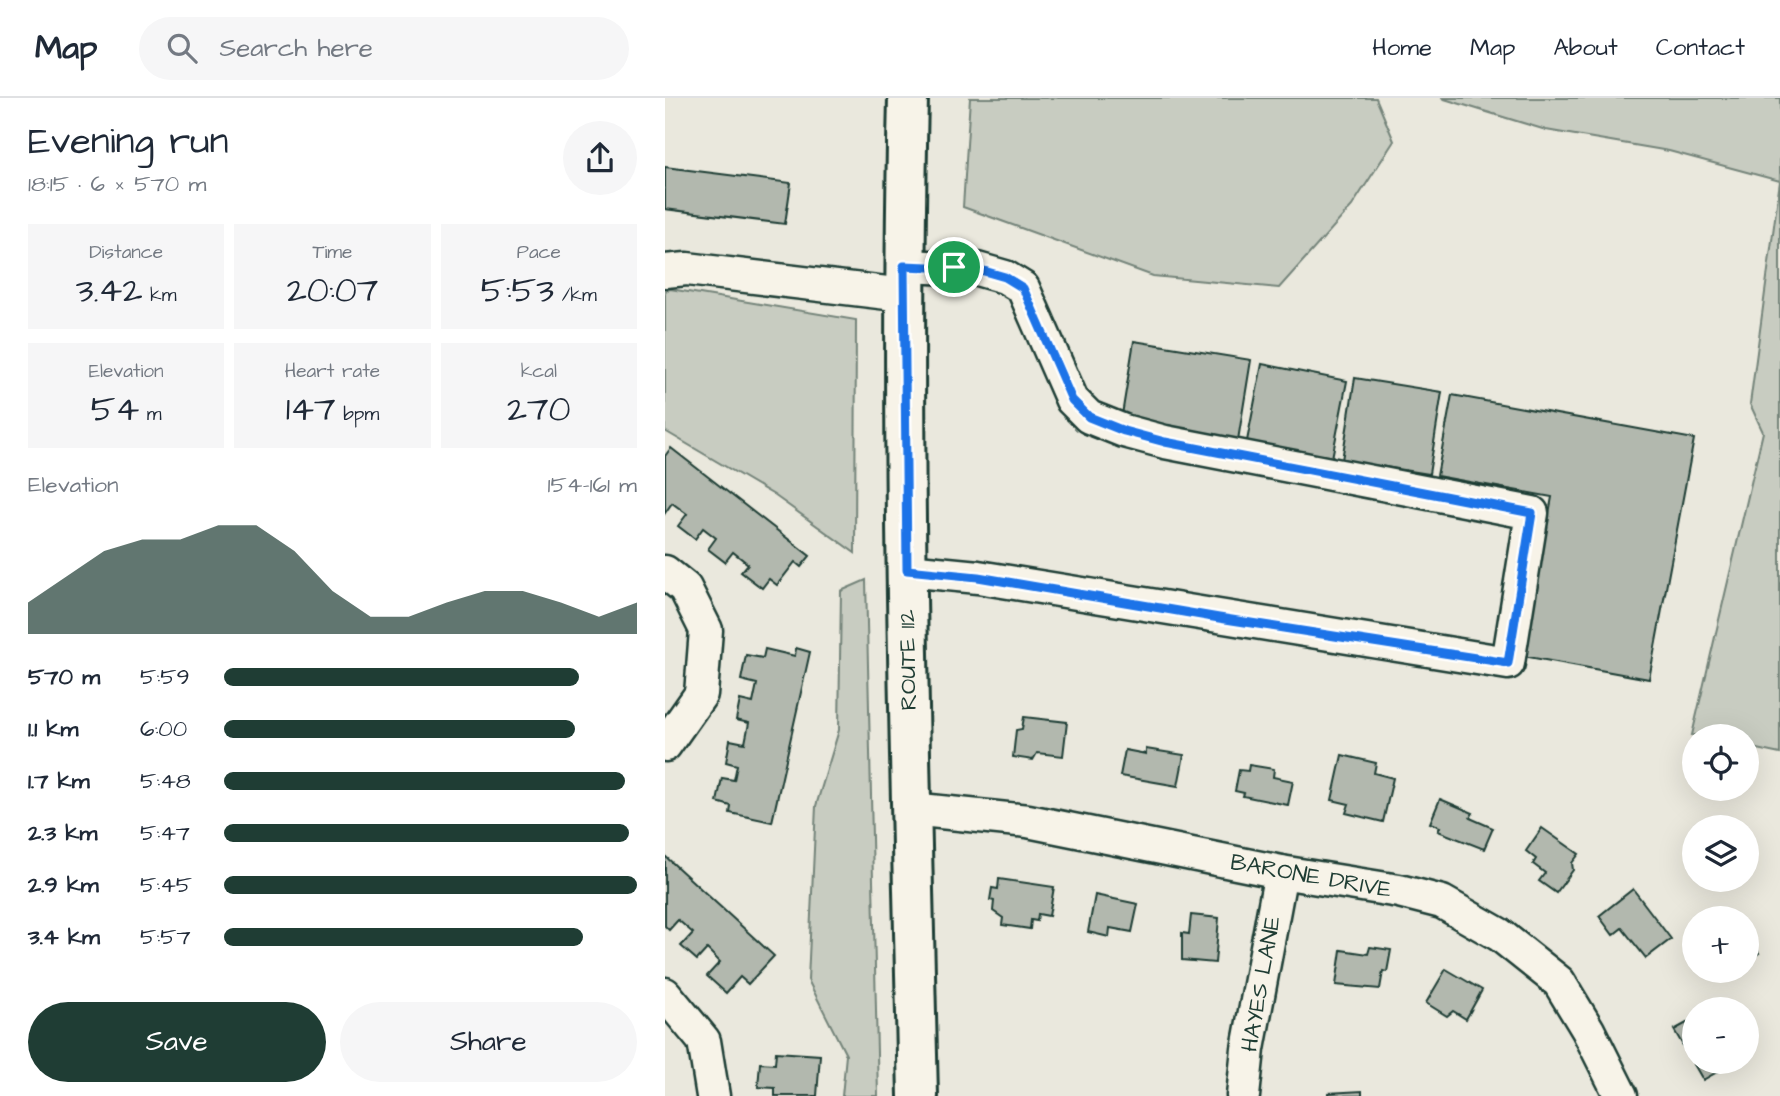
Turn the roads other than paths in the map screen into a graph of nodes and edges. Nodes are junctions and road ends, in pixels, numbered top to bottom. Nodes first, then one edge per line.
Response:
1 (908, 98) edge
2 (665, 271) edge
3 (904, 281) junction
4 (907, 570) junction
5 (665, 572) edge
6 (665, 745) edge
7 (911, 809) junction
8 (1281, 872) junction
9 (665, 994) edge
10 (713, 1096) edge
11 (918, 1096) edge
12 (1243, 1096) edge
13 (1621, 1096) edge

1 - 3 main road, ROUTE 112
2 - 3 street
3 - 4 main road, ROUTE 112
3 - 4 street
4 - 7 main road, ROUTE 112
5 - 6 street
7 - 8 street, BARONE DRIVE
7 - 11 main road, ROUTE 112
8 - 12 street, HAYES LANE
8 - 13 street, BARONE DRIVE
9 - 10 street

